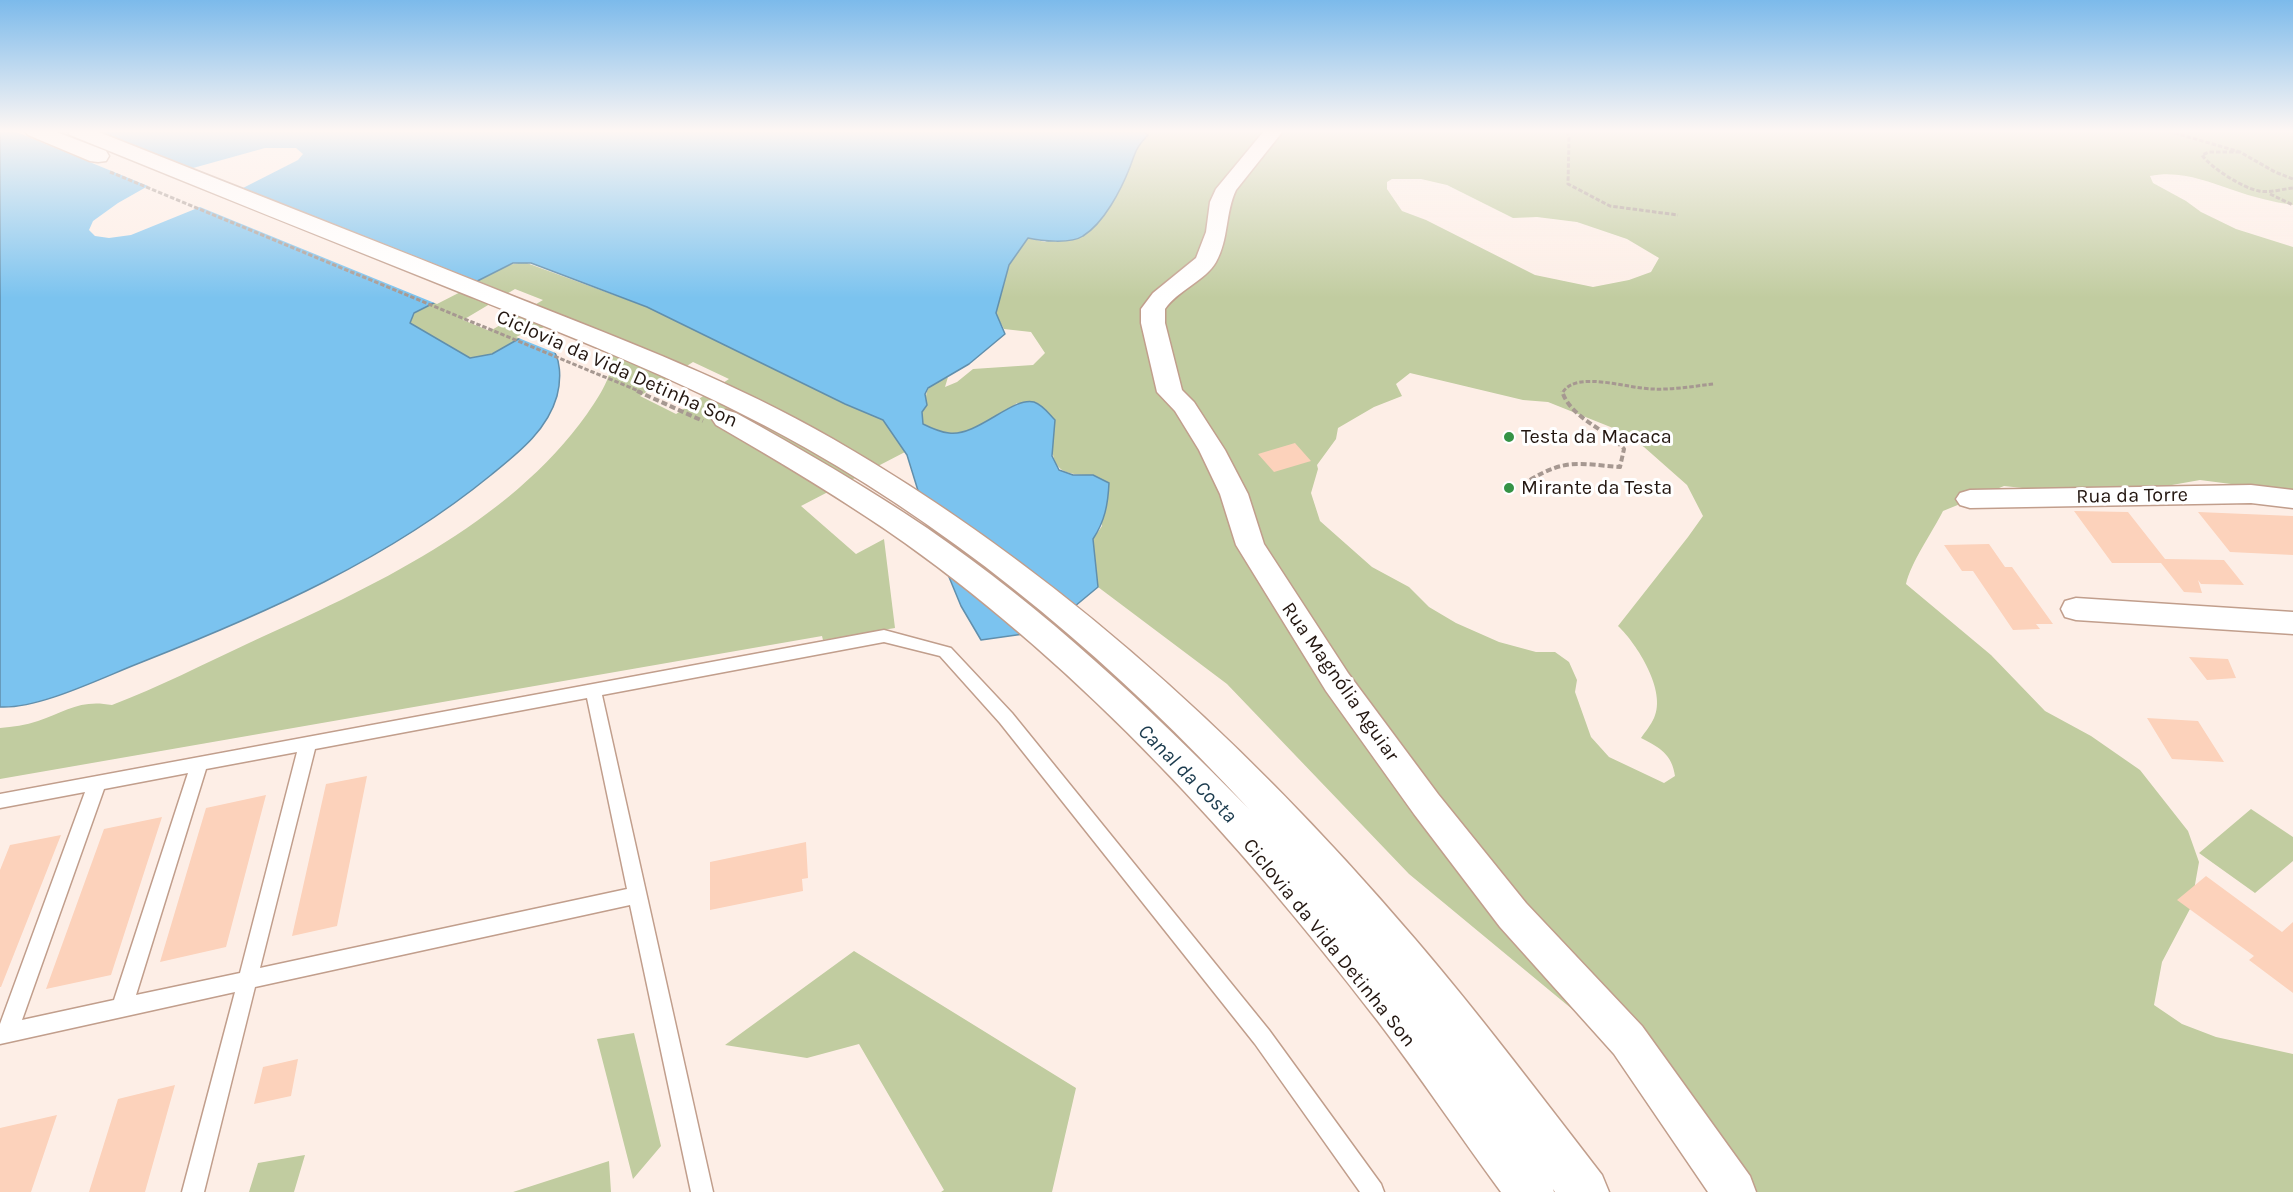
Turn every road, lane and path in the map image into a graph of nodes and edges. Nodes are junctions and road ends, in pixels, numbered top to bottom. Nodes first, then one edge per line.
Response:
1 (171, 187) edge
2 (172, 187) edge
3 (185, 187) edge
4 (1228, 187) edge
5 (1573, 187) edge
6 (2244, 187) edge
7 (2293, 188) edge
8 (2266, 192) junction
9 (2293, 205) edge
10 (1678, 215) dead end
11 (1714, 384) dead end
12 (706, 423) dead end
13 (1530, 480) dead end
14 (2293, 498) edge
15 (1970, 499) dead end
16 (2076, 609) dead end
17 (2293, 623) edge
18 (592, 690) junction
19 (308, 744) junction
20 (199, 764) junction
21 (97, 783) junction
22 (0, 801) edge
23 (637, 895) junction
24 (247, 980) junction
25 (122, 1007) junction
26 (4, 1033) edge
27 (193, 1192) edge
28 (702, 1192) edge
29 (1373, 1192) edge
30 (1530, 1192) edge
31 (1585, 1192) edge
32 (1734, 1192) edge

1 - 30 main road
2 - 12 path, Ciclovia da Vida Detinha Son
3 - 31 main road
4 - 32 street, Rua Magnólia Aguiar
5 - 10 path
6 - 8 path
7 - 8 path
8 - 9 path
11 - 13 path
14 - 15 street, Rua da Torre
16 - 17 street
18 - 19 lane
18 - 23 lane
18 - 29 lane
19 - 20 lane
19 - 24 lane
20 - 21 lane
20 - 25 lane
21 - 22 lane
21 - 26 lane
23 - 24 lane
23 - 28 lane
24 - 25 lane
24 - 27 lane
25 - 26 lane

